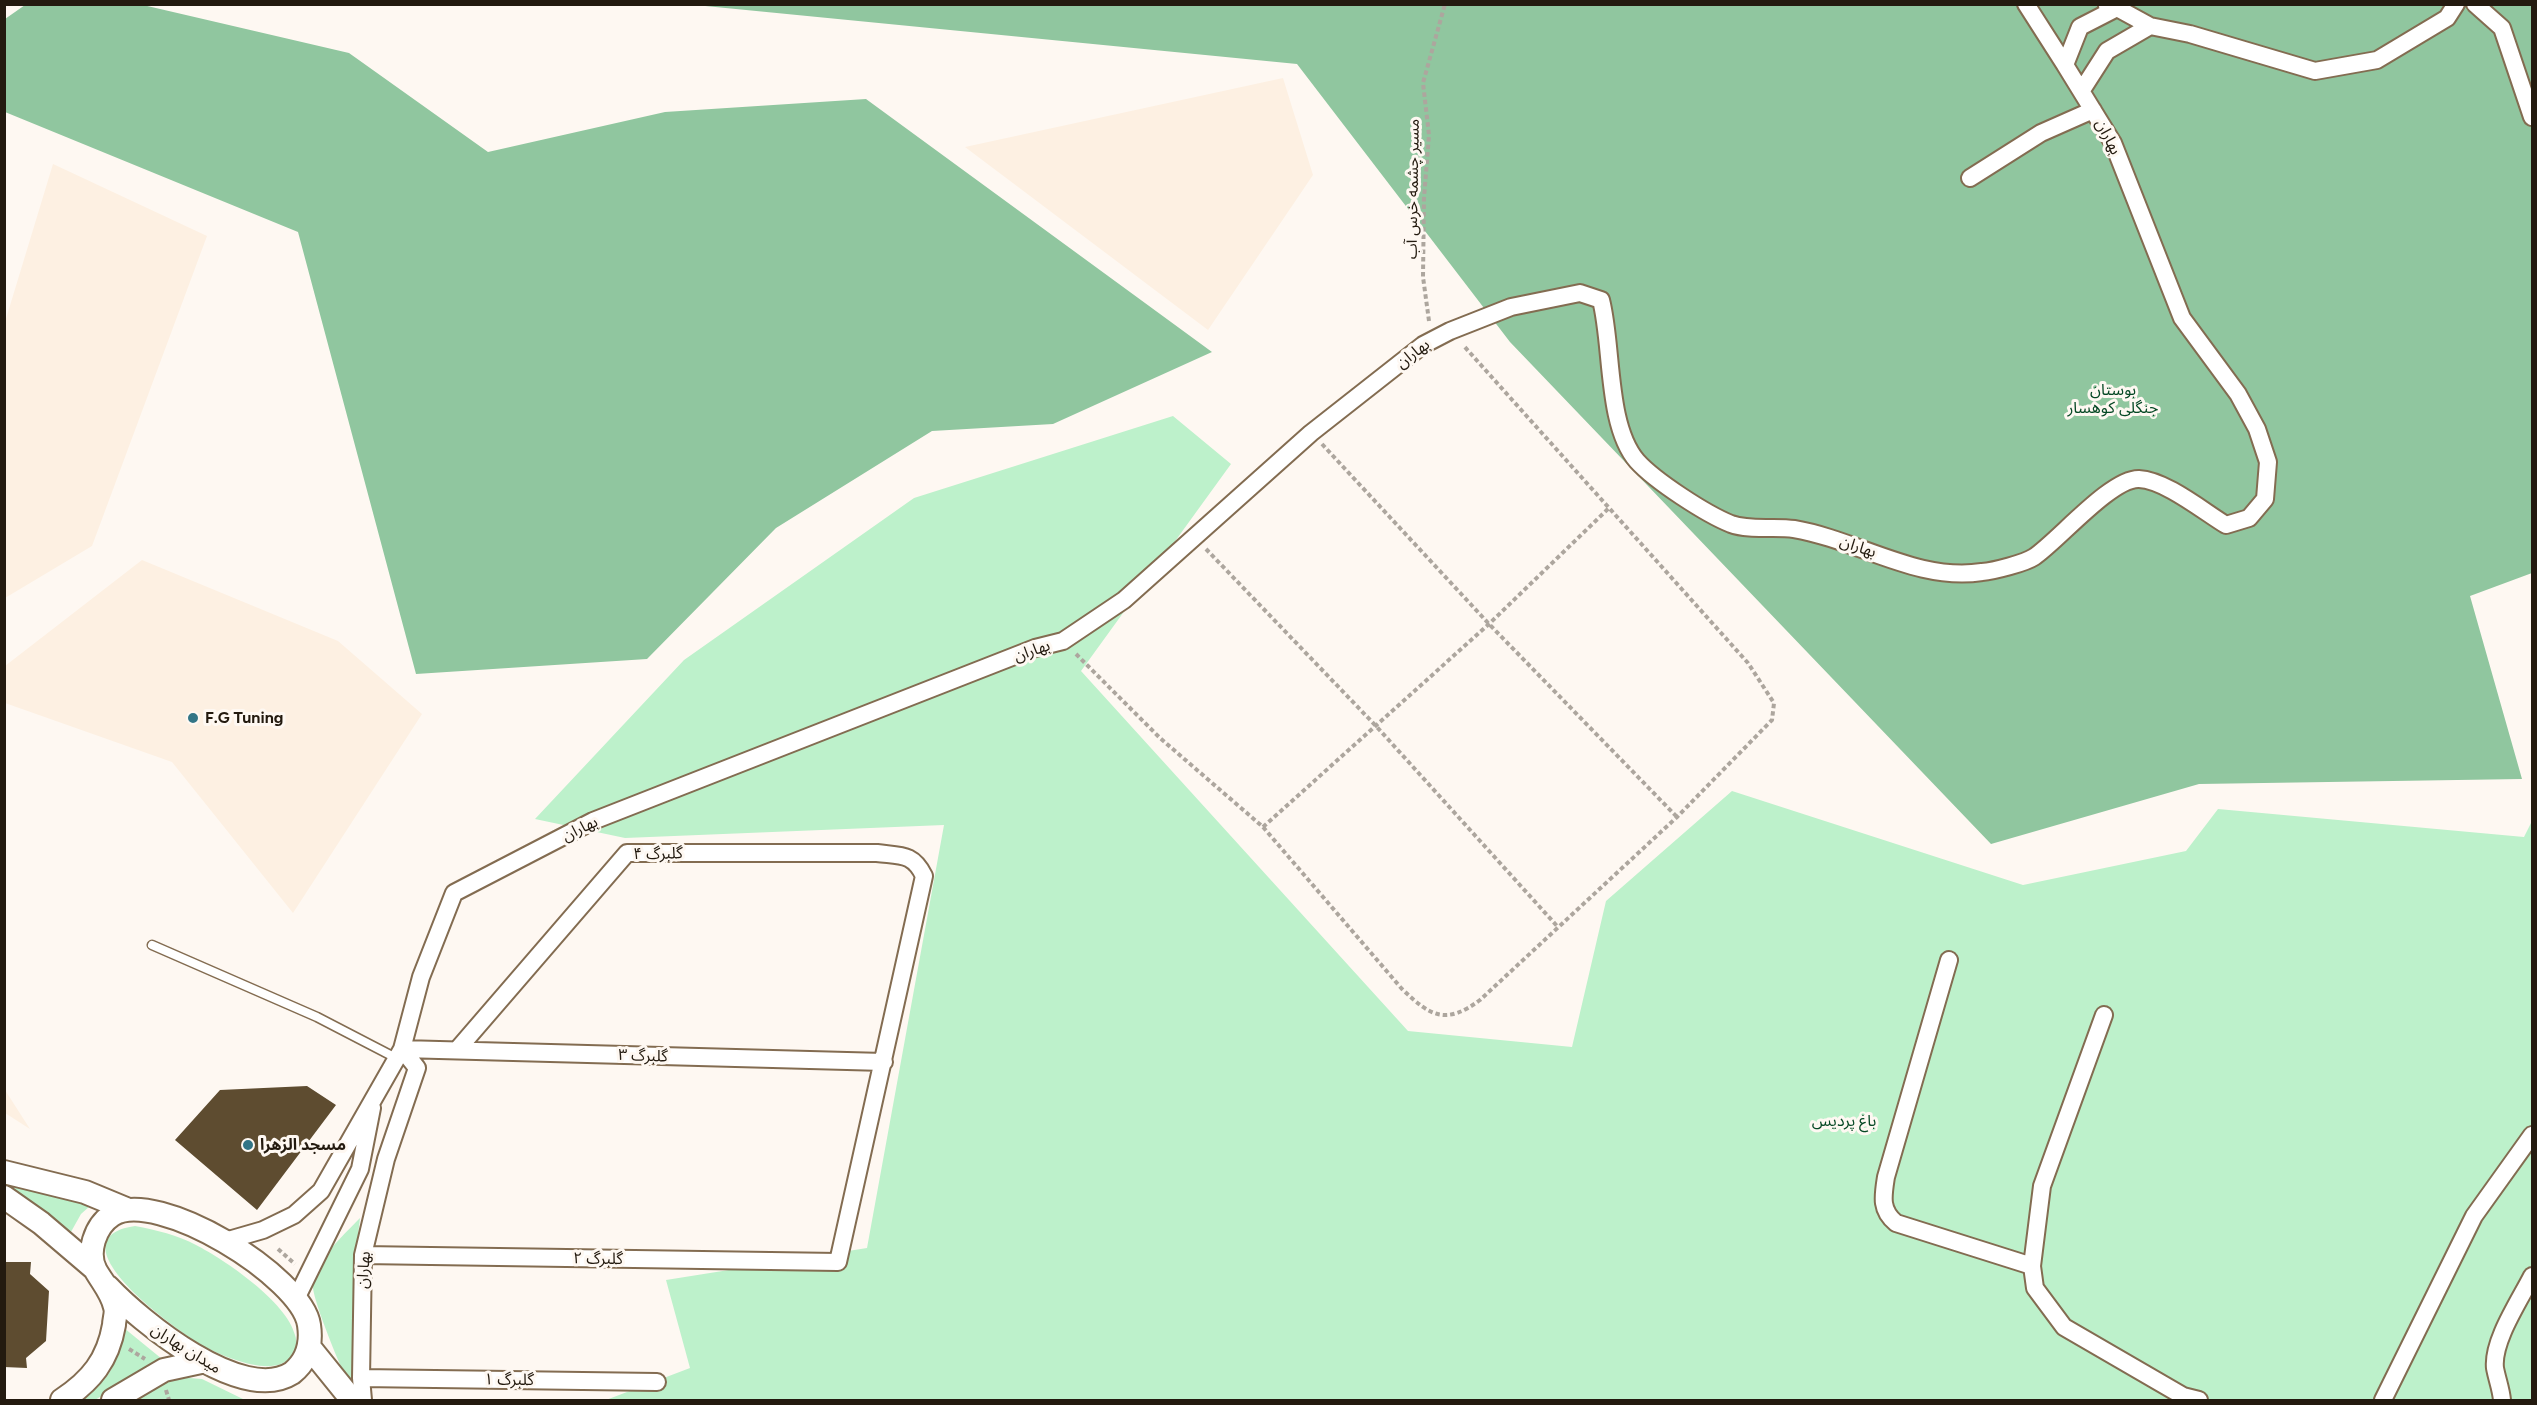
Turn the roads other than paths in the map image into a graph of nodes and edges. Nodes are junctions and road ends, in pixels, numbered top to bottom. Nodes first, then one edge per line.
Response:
1 (2026, 4) edge
2 (2456, 4) edge
3 (2475, 4) edge
4 (2109, 6) edge
5 (2150, 26) junction
6 (2066, 65) junction
7 (2082, 90) junction
8 (2093, 110) junction
9 (2532, 117) edge
10 (1970, 178) dead end
11 (152, 945) dead end
12 (1949, 960) dead end
13 (2104, 1015) dead end
14 (402, 1049) junction
15 (457, 1050) junction
16 (884, 1062) junction
17 (417, 1068) junction
18 (375, 1092) junction
19 (2532, 1135) edge
20 (4, 1172) edge
21 (4, 1197) edge
22 (126, 1209) junction
23 (225, 1241) junction
24 (363, 1255) junction
25 (2032, 1266) junction
26 (2532, 1276) edge
27 (101, 1278) junction
28 (295, 1301) junction
29 (310, 1348) junction
30 (201, 1362) junction
31 (361, 1378) junction
32 (245, 1381) junction
33 (657, 1382) dead end
34 (62, 1401) edge
35 (112, 1401) edge
36 (277, 1401) edge
37 (352, 1401) edge
38 (363, 1401) edge
39 (2199, 1401) edge
40 (2383, 1401) edge
41 (2502, 1401) edge

1 - 6 street, بهاران
2 - 5 street
3 - 9 street
4 - 5 street
4 - 6 street
5 - 7 street
6 - 7 street, بهاران
7 - 8 street, بهاران
8 - 10 street
8 - 14 street, بهاران
11 - 17 lane
12 - 25 street
13 - 25 street
14 - 15 street, گلبرگ ۳
14 - 17 street
14 - 18 street, بهاران
15 - 16 street, گلبرگ ۳
15 - 16 street, گلبرگ ۴
16 - 24 street, گلبرگ ۲
17 - 24 street, بهاران
18 - 23 street, بهاران
18 - 28 street
19 - 40 street
20 - 22 main road
21 - 27 main road, میدان بهاران
22 - 23 main road
22 - 27 main road
23 - 28 main road
24 - 31 street, بهاران
25 - 39 street
26 - 41 street
27 - 30 main road, میدان بهاران
27 - 34 main road
28 - 29 main road
29 - 32 main road, میدان بهاران
29 - 37 main road
30 - 32 main road, میدان بهاران
30 - 35 main road
31 - 33 street, گلبرگ ۱
31 - 38 street, بهاران
32 - 36 main road

